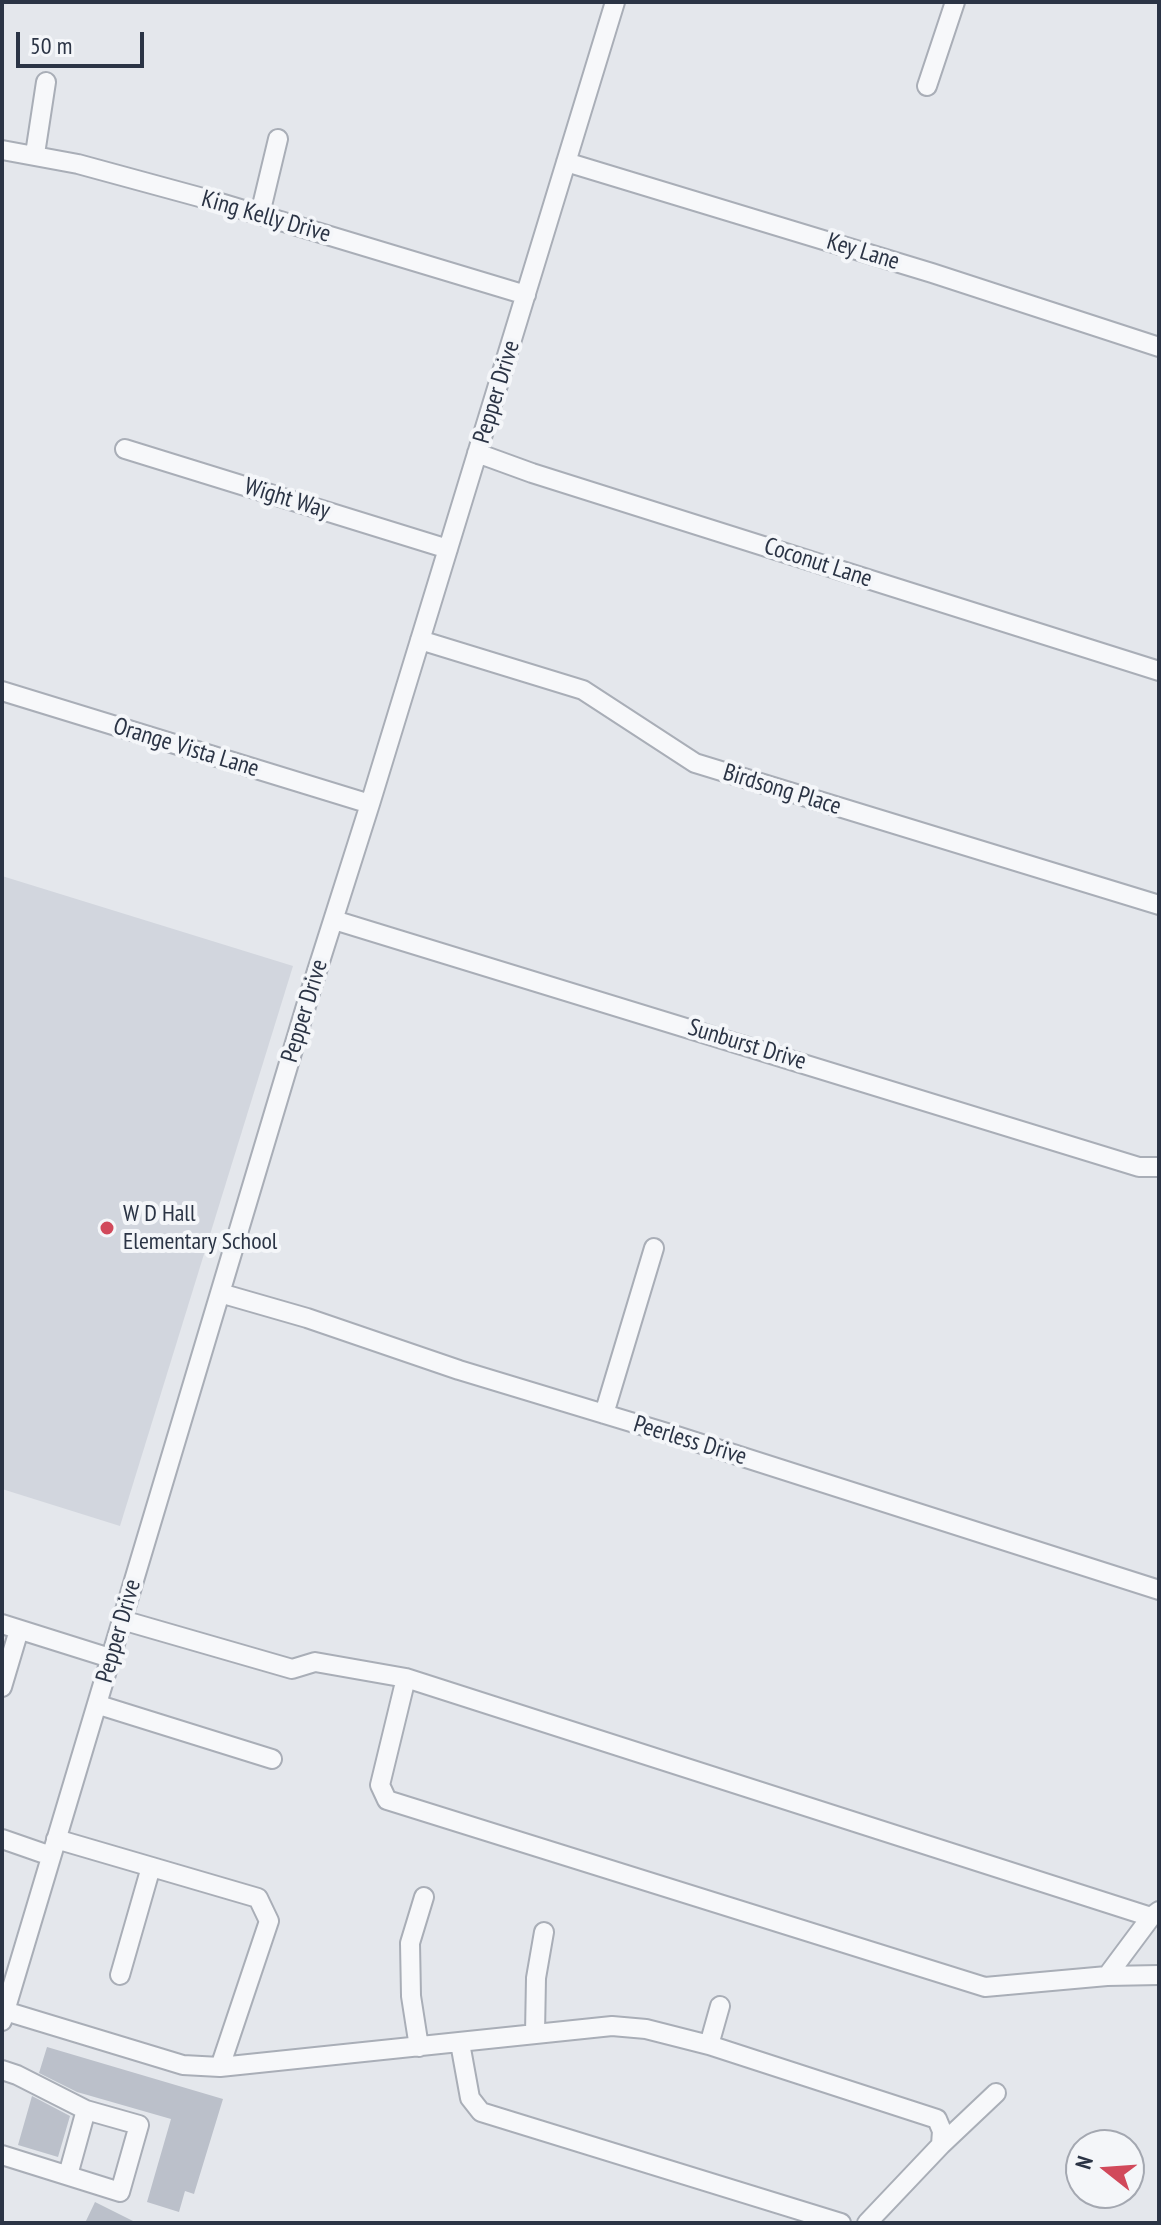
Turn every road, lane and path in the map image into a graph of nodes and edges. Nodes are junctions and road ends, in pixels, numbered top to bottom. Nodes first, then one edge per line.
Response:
1 (615, 2) edge
2 (955, 2) edge
3 (46, 82) dead end
4 (927, 86) dead end
5 (278, 139) dead end
6 (2, 150) edge
7 (35, 154) junction
8 (566, 162) junction
9 (260, 214) junction
10 (526, 295) junction
11 (1159, 347) edge
12 (125, 449) dead end
13 (477, 453) junction
14 (448, 549) junction
15 (420, 640) junction
16 (1159, 671) edge
17 (2, 691) edge
18 (370, 804) junction
19 (1159, 905) edge
20 (334, 920) junction
21 (1159, 1167) edge
22 (654, 1248) dead end
23 (220, 1293) junction
24 (604, 1414) junction
25 (1159, 1590) edge
26 (122, 1620) junction
27 (10, 1627) edge
28 (110, 1658) junction
29 (406, 1678) junction
30 (2, 1687) edge
31 (99, 1705) junction
32 (272, 1759) dead end
33 (2, 1839) edge
34 (54, 1847) junction
35 (151, 1867) junction
36 (424, 1897) dead end
37 (1155, 1914) edge
38 (544, 1932) dead end
39 (120, 1975) dead end
40 (1159, 1975) edge
41 (1107, 1976) junction
42 (720, 2006) dead end
43 (4, 2016) edge
44 (535, 2033) junction
45 (460, 2043) junction
46 (709, 2045) junction
47 (419, 2047) junction
48 (220, 2067) junction
49 (2, 2070) edge
50 (996, 2093) dead end
51 (86, 2110) junction
52 (941, 2145) junction
53 (2, 2155) edge
54 (68, 2175) junction
55 (841, 2223) edge
56 (867, 2223) edge

1 - 8 street, Pepper Drive
2 - 4 street
3 - 7 street
5 - 9 street
6 - 7 street, King Kelly Drive
7 - 9 street, King Kelly Drive
8 - 10 street, Pepper Drive
8 - 11 street, Key Lane
9 - 10 street, King Kelly Drive
10 - 13 street, Pepper Drive
12 - 14 street, Wight Way
13 - 14 street, Pepper Drive
13 - 16 street, Coconut Lane
14 - 15 street, Pepper Drive
15 - 18 street, Pepper Drive
15 - 19 street, Birdsong Place
17 - 18 street, Orange Vista Lane
18 - 20 street, Pepper Drive
20 - 21 street, Sunburst Drive
20 - 23 street, Pepper Drive
22 - 24 street
23 - 24 street, Peerless Drive
23 - 26 street, Pepper Drive
24 - 25 street, Peerless Drive
26 - 28 street, Pepper Drive
26 - 29 street
27 - 28 street
27 - 30 street
28 - 31 street, Pepper Drive
29 - 37 street
29 - 41 street
31 - 32 street
31 - 34 street, Pepper Drive
33 - 34 street
34 - 35 street
34 - 43 street, Pepper Drive
35 - 39 street
35 - 48 street
36 - 47 street
37 - 41 street
38 - 44 street
40 - 41 street
42 - 46 street
43 - 48 street
44 - 45 street
44 - 46 street
45 - 47 street
45 - 55 street
46 - 52 street
47 - 48 street
49 - 51 street
50 - 52 street
51 - 54 street
51 - 54 street
52 - 56 street
53 - 54 street

